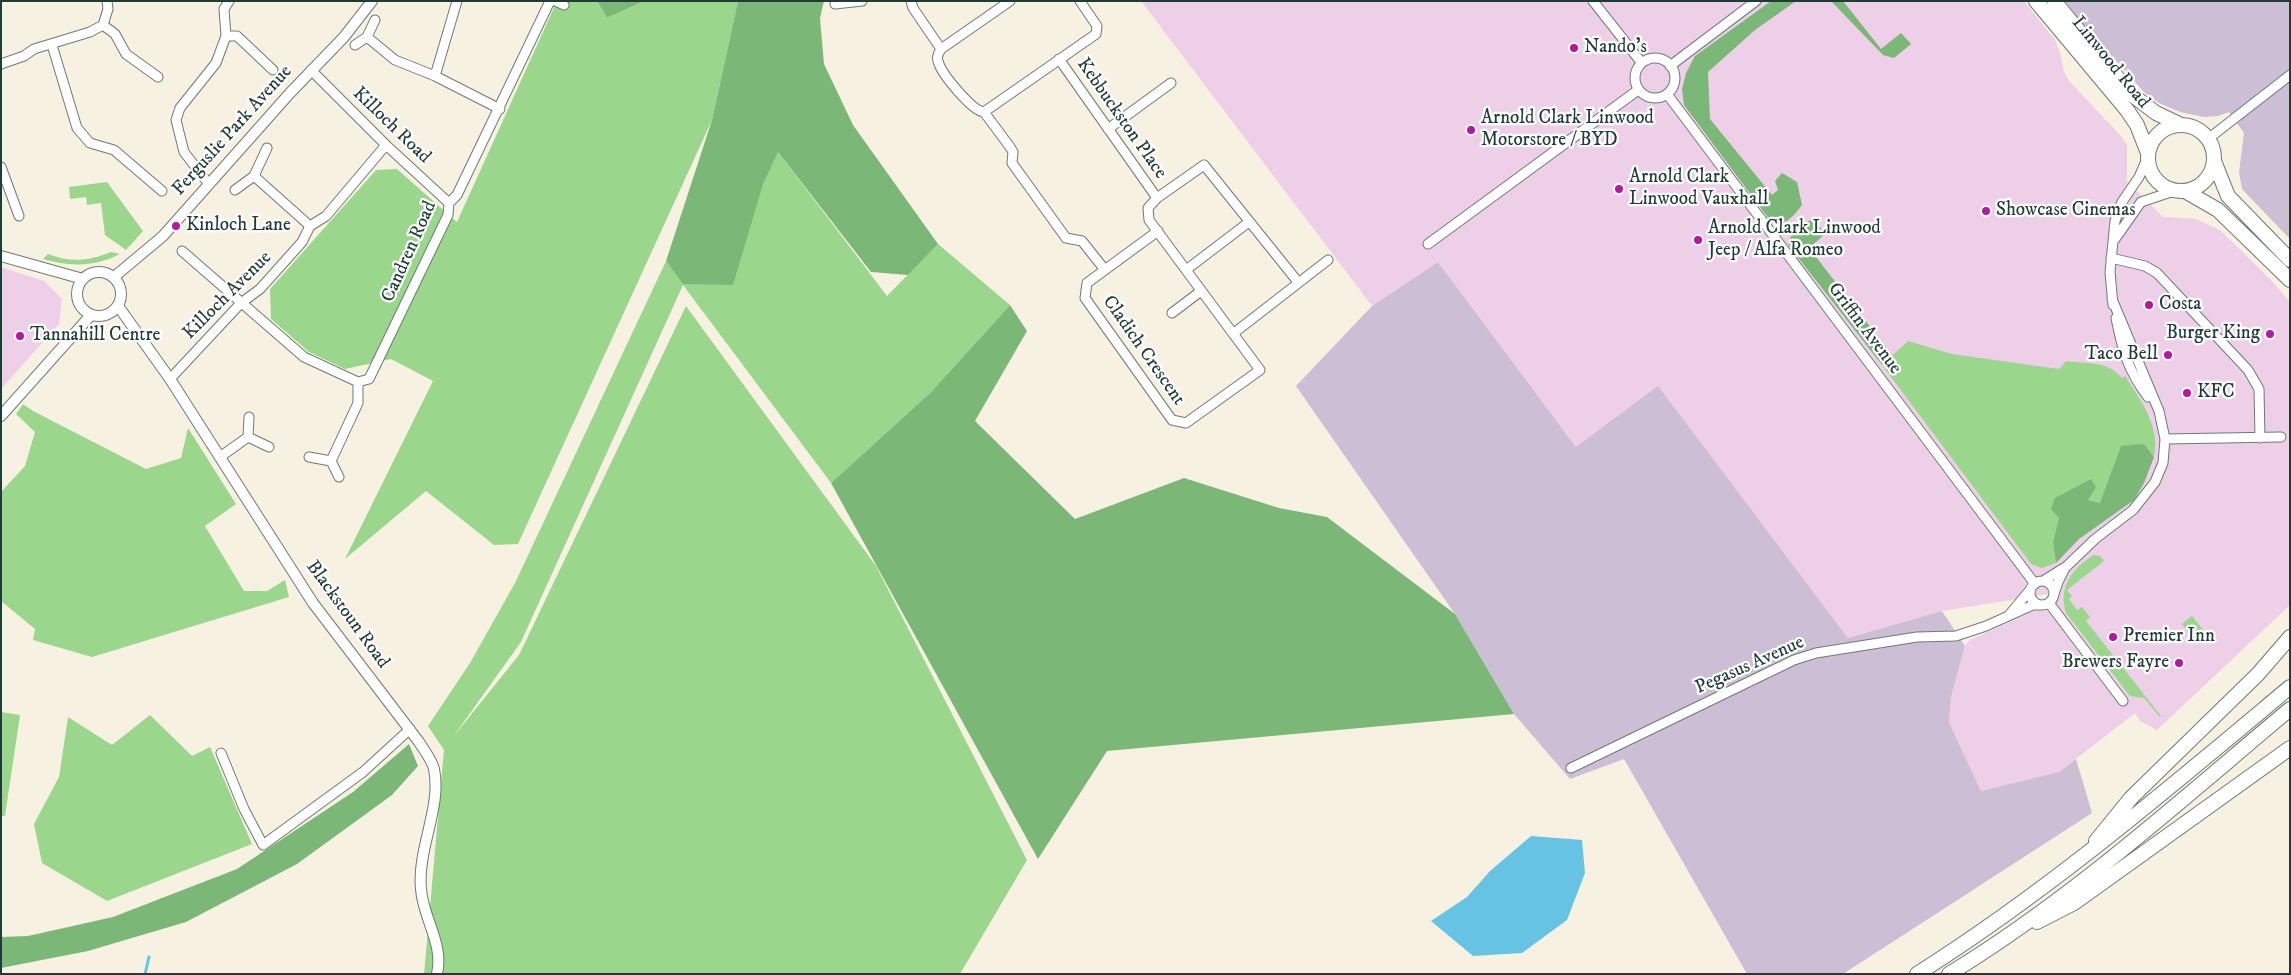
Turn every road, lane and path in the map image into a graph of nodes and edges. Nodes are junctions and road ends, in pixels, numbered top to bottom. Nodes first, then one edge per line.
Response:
1 (107, 1) edge
2 (229, 1) edge
3 (372, 1) edge
4 (457, 1) edge
5 (550, 1) edge
6 (862, 1) edge
7 (911, 1) edge
8 (1010, 1) edge
9 (1080, 1) edge
10 (1593, 1) edge
11 (1756, 1) edge
12 (2036, 1) edge
13 (2054, 1) edge
14 (835, 4) dead end
15 (375, 20) dead end
16 (103, 25) junction
17 (226, 36) junction
18 (367, 37) junction
19 (52, 45) junction
20 (355, 45) dead end
21 (941, 49) junction
22 (1059, 60) junction
23 (2, 62) edge
24 (1642, 62) junction
25 (1670, 66) junction
26 (273, 70) dead end
27 (311, 70) junction
28 (2290, 75) edge
29 (435, 76) junction
30 (158, 78) dead end
31 (1171, 83) dead end
32 (1638, 90) junction
33 (1667, 94) junction
34 (500, 109) junction
35 (984, 112) junction
36 (2181, 125) junction
37 (1108, 129) junction
38 (2208, 139) junction
39 (386, 145) junction
40 (267, 148) dead end
41 (2148, 156) junction
42 (2214, 161) junction
43 (1, 167) edge
44 (254, 176) junction
45 (208, 183) junction
46 (235, 190) dead end
47 (162, 191) dead end
48 (2180, 191) junction
49 (1157, 198) junction
50 (449, 203) junction
51 (19, 216) dead end
52 (1249, 222) junction
53 (310, 226) junction
54 (1158, 232) junction
55 (2114, 239) junction
56 (1428, 244) dead end
57 (182, 251) dead end
58 (1, 256) edge
59 (2112, 258) junction
60 (1328, 260) dead end
61 (2290, 260) edge
62 (1105, 270) junction
63 (1186, 270) junction
64 (114, 277) junction
65 (83, 279) junction
66 (2290, 280) edge
67 (1298, 282) junction
68 (1201, 291) junction
69 (241, 303) junction
70 (118, 306) junction
71 (1172, 312) dead end
72 (91, 315) junction
73 (1234, 333) junction
74 (170, 380) junction
75 (358, 382) junction
76 (1, 416) edge
77 (249, 417) dead end
78 (248, 437) junction
79 (2260, 438) junction
80 (2281, 438) dead end
81 (2165, 439) junction
82 (269, 447) dead end
83 (220, 457) junction
84 (308, 457) dead end
85 (331, 461) junction
86 (339, 477) dead end
87 (2067, 566) junction
88 (2036, 585) junction
89 (2054, 594) junction
90 (2045, 604) junction
91 (2010, 614) junction
92 (2290, 637) edge
93 (2290, 687) edge
94 (2123, 701) dead end
95 (2290, 710) edge
96 (410, 730) junction
97 (2290, 748) edge
98 (221, 752) dead end
99 (1571, 768) dead end
100 (2079, 862) junction
101 (1995, 944) junction
102 (437, 974) edge
103 (1917, 974) edge
104 (1949, 974) edge

1 - 16 street
2 - 17 street
3 - 27 street, Ferguslie Park Avenue
4 - 29 street
5 - 34 street, Candren Road
6 - 14 street
7 - 21 street
8 - 21 street
9 - 22 street
10 - 24 street
11 - 25 street
12 - 41 main road, Linwood Road
13 - 36 main road, Linwood Road
15 - 18 street
16 - 19 street
16 - 30 street
17 - 26 street
17 - 45 street
18 - 20 street
18 - 29 street
19 - 23 street
19 - 47 street
21 - 35 street
22 - 35 street
22 - 37 street, Kebbuckston Place
24 - 25 street
24 - 32 street
25 - 33 street
27 - 39 street, Killoch Road
27 - 45 street, Ferguslie Park Avenue
28 - 38 street
29 - 34 street
31 - 37 street
32 - 33 street
32 - 56 street
33 - 88 street, Griffin Avenue
34 - 50 street, Candren Road
35 - 62 street
36 - 38 main road
36 - 41 main road
37 - 49 street, Kebbuckston Place
38 - 42 main road
39 - 50 street, Killoch Road
39 - 53 street, Killoch Avenue
40 - 44 street
41 - 48 main road
41 - 55 street
42 - 48 main road
42 - 61 main road
43 - 51 street
44 - 46 street
44 - 53 street
45 - 64 street, Ferguslie Park Avenue
48 - 55 street
48 - 66 main road
49 - 52 street
49 - 54 street
50 - 75 street, Candren Road
52 - 63 street
52 - 67 street
53 - 69 street, Killoch Avenue
54 - 62 street, Cladich Crescent
54 - 63 street
55 - 59 street
57 - 69 street
58 - 65 street
59 - 79 street
59 - 81 street
60 - 67 street
62 - 73 street, Cladich Crescent
63 - 68 street
64 - 65 street
64 - 70 street
65 - 72 street
67 - 73 street
68 - 71 street
68 - 73 street
69 - 74 street, Killoch Avenue
69 - 75 street
70 - 72 street
70 - 74 street, Blackstoun Road
72 - 76 street
74 - 83 street, Blackstoun Road
75 - 85 street
77 - 78 street
78 - 82 street
78 - 83 street
79 - 80 street
79 - 81 street
81 - 87 street
83 - 96 street, Blackstoun Road
84 - 85 street
85 - 86 street
87 - 88 street
87 - 89 street
88 - 89 street
88 - 90 street
88 - 91 street
89 - 90 street
90 - 91 street, Pegasus Avenue
90 - 94 street
91 - 99 street, Pegasus Avenue
92 - 100 main road
93 - 100 main road
95 - 101 main road
96 - 98 street
96 - 102 street, Blackstoun Road
97 - 101 main road
100 - 103 main road
101 - 104 main road

